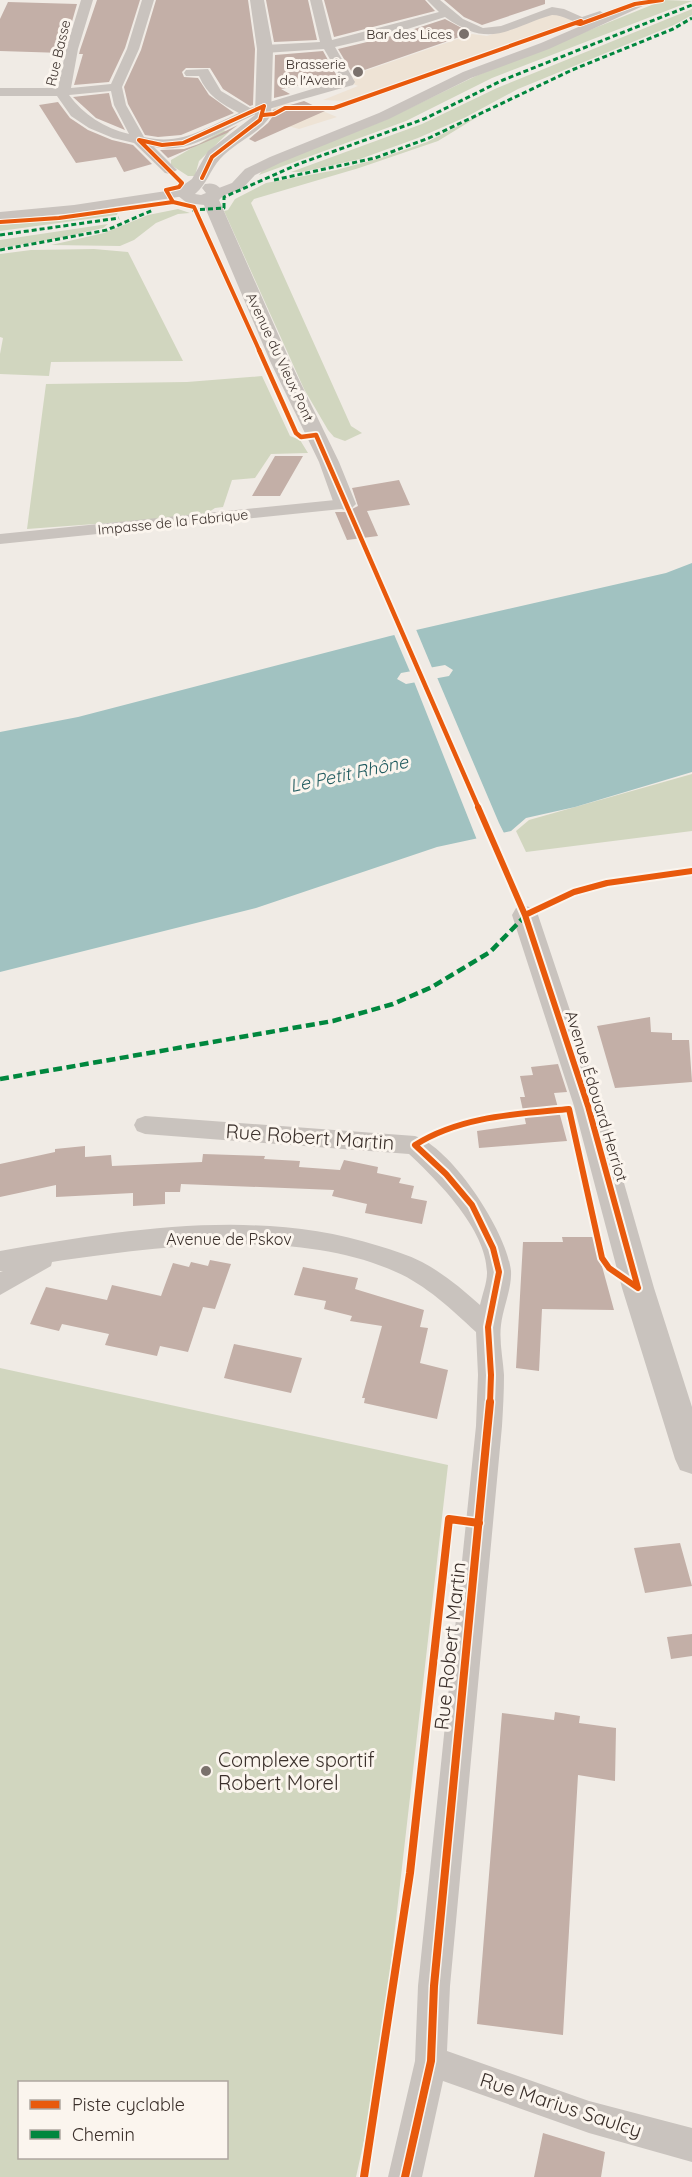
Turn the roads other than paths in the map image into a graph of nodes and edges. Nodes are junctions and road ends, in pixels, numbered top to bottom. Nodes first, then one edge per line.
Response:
1 (87, 0) edge
2 (148, 0) edge
3 (257, 0) edge
4 (316, 0) edge
5 (433, 0) edge
6 (638, 0) edge
7 (650, 0) edge
8 (447, 13) junction
9 (327, 45) junction
10 (265, 49) junction
11 (190, 73) dead end
12 (116, 87) junction
13 (0, 92) edge
14 (63, 92) junction
15 (264, 106) junction
16 (248, 112) junction
17 (138, 140) junction
18 (170, 170) dead end
19 (202, 193) junction
20 (0, 216) edge
21 (345, 504) joint
22 (0, 539) edge
23 (525, 915) dead end
24 (145, 1125) dead end
25 (53, 1252) junction
26 (0, 1261) edge
27 (0, 1285) edge
28 (488, 1328) junction
29 (692, 1459) edge
30 (431, 2061) junction
31 (692, 2145) edge
32 (405, 2177) edge

1 - 14 street, Rue Basse
2 - 12 street
3 - 10 street
4 - 9 street
5 - 8 street
6 - 8 street
7 - 19 street
8 - 9 street
9 - 10 street
9 - 15 street
10 - 15 street
11 - 16 street
12 - 14 street
12 - 17 street
13 - 14 street
14 - 17 street, Rue Basse
15 - 16 street
15 - 19 street
16 - 17 street
17 - 18 street
19 - 20 street
19 - 21 street, Avenue du Vieux Pont
21 - 22 street, Impasse de la Fabrique
23 - 29 street, Avenue Édouard Herriot
24 - 28 street, Rue Robert Martin
25 - 26 street, Avenue de Pskov
25 - 27 street, Avenue de Pskov
25 - 28 street, Avenue de Pskov
28 - 30 street, Rue Robert Martin
30 - 31 street, Rue Marius Saulcy
30 - 32 street, Rue Robert Martin

